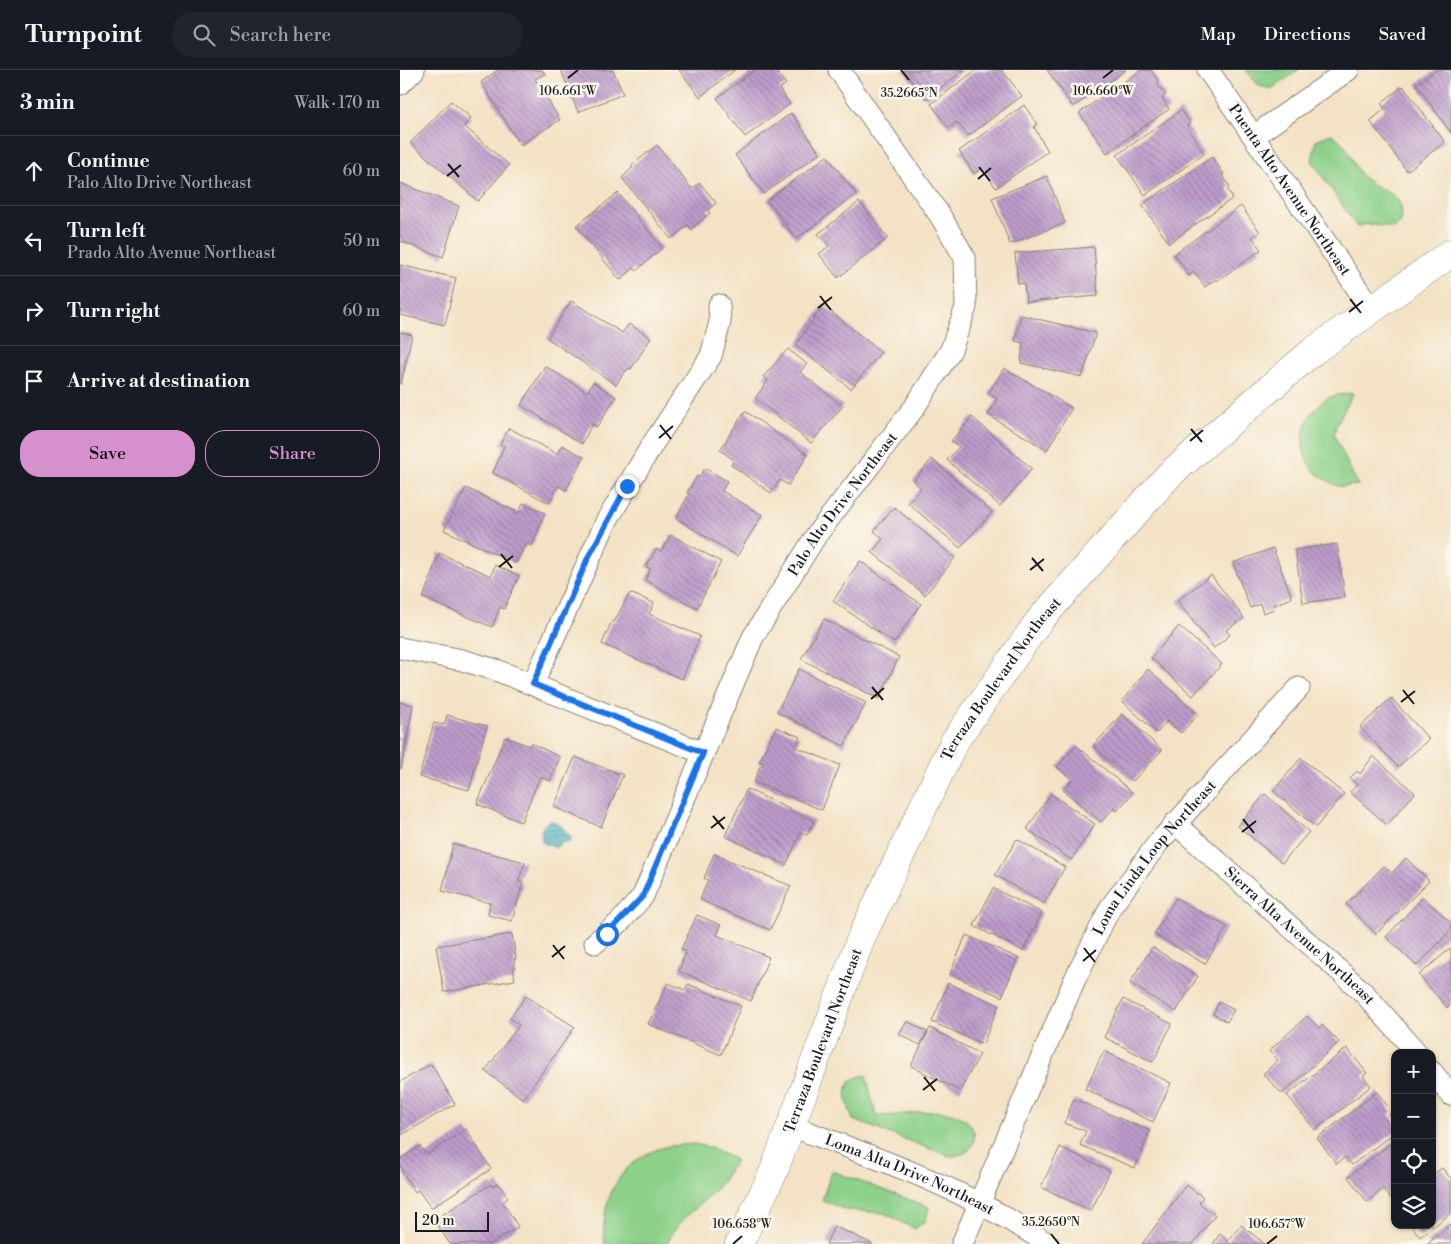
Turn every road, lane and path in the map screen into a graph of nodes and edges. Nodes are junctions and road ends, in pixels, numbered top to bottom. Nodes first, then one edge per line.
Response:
1 (414, 70) edge
2 (839, 70) edge
3 (1208, 70) edge
4 (1348, 70) edge
5 (400, 84) edge
6 (1254, 136) junction
7 (1451, 253) edge
8 (720, 305) dead end
9 (1372, 310) junction
10 (400, 648) edge
11 (533, 684) junction
12 (1299, 688) dead end
13 (703, 753) junction
14 (1175, 823) junction
15 (595, 943) dead end
16 (1413, 1049) edge
17 (1436, 1077) edge
18 (1451, 1095) edge
19 (791, 1126) junction
20 (980, 1202) junction
21 (739, 1244) edge
22 (962, 1244) edge
23 (1048, 1244) edge

1 - 5 street
2 - 13 street, Palo Alto Drive Northeast
3 - 6 street, Puenta Alto Avenue Northeast
4 - 6 street
6 - 9 street, Puenta Alto Avenue Northeast
7 - 9 street, Terraza Boulevard Northeast
8 - 11 street
9 - 19 street, Terraza Boulevard Northeast
10 - 11 street
11 - 13 street
12 - 14 street, Loma Linda Loop Northeast
13 - 15 street, Palo Alto Drive Northeast
14 - 16 street, Sierra Alta Avenue Northeast
14 - 20 street, Loma Linda Loop Northeast
17 - 18 street
19 - 20 street, Loma Alta Drive Northeast
19 - 21 street, Terraza Boulevard Northeast
20 - 22 street, Loma Linda Loop Northeast
20 - 23 street, Loma Alta Drive Northeast

